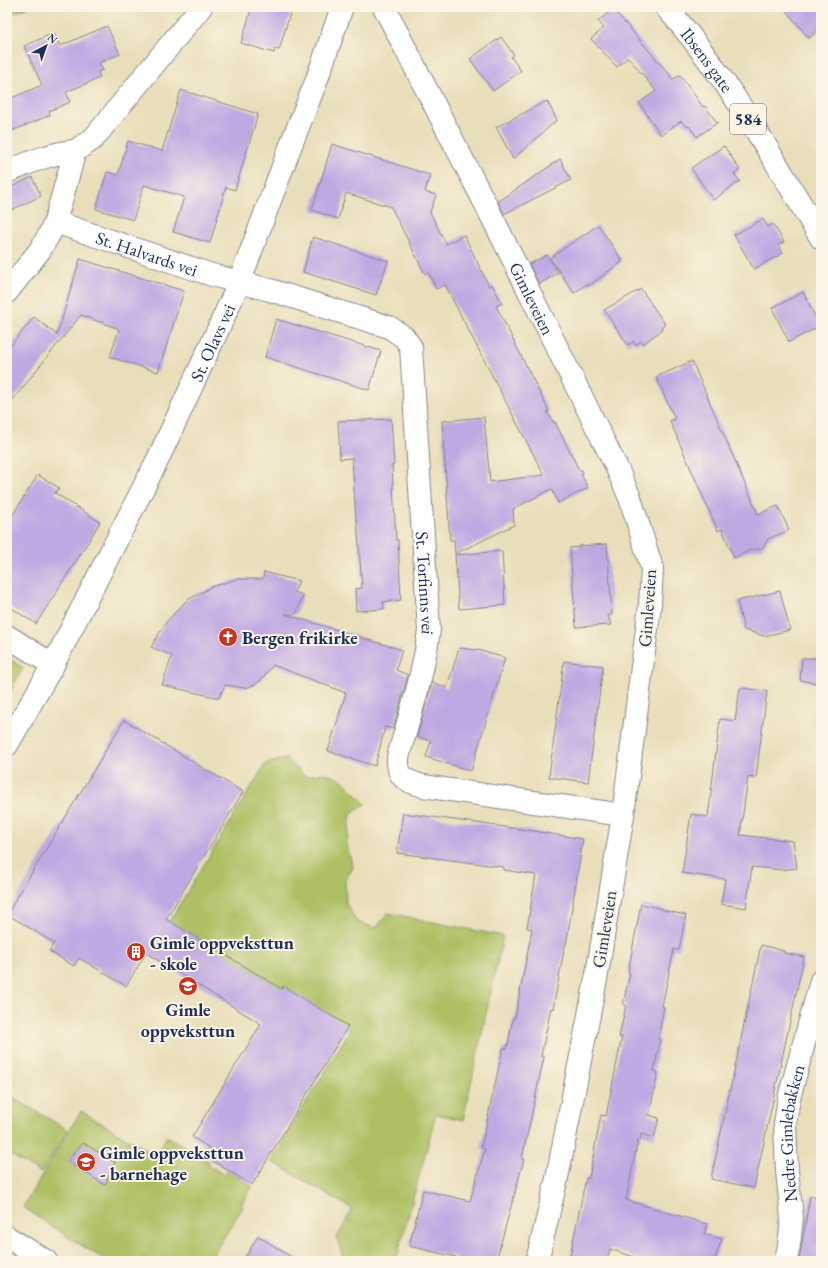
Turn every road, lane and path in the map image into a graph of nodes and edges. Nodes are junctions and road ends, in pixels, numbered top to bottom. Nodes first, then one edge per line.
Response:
1 (201, 7) edge
2 (342, 7) edge
3 (384, 7) edge
4 (666, 7) edge
5 (75, 151) junction
6 (7, 172) edge
7 (55, 222) junction
8 (821, 238) edge
9 (239, 282) junction
10 (7, 292) edge
11 (7, 636) edge
12 (53, 665) junction
13 (7, 745) edge
14 (622, 815) junction
15 (821, 981) edge
16 (7, 1236) edge
17 (46, 1261) edge
18 (537, 1261) edge
19 (786, 1261) edge

1 - 5 street
2 - 9 street, St. Olavs vei
3 - 14 street, Gimleveien
4 - 8 street, Ibsens gate / 584
5 - 6 street
5 - 7 street
7 - 9 street, St. Halvards vei
7 - 10 street
9 - 12 street, St. Olavs vei
9 - 14 street, St. Torfinns vei
11 - 12 street
12 - 13 street, St. Olavs vei
14 - 18 street, Gimleveien
15 - 19 street, Nedre Gimlebakken
16 - 17 street

